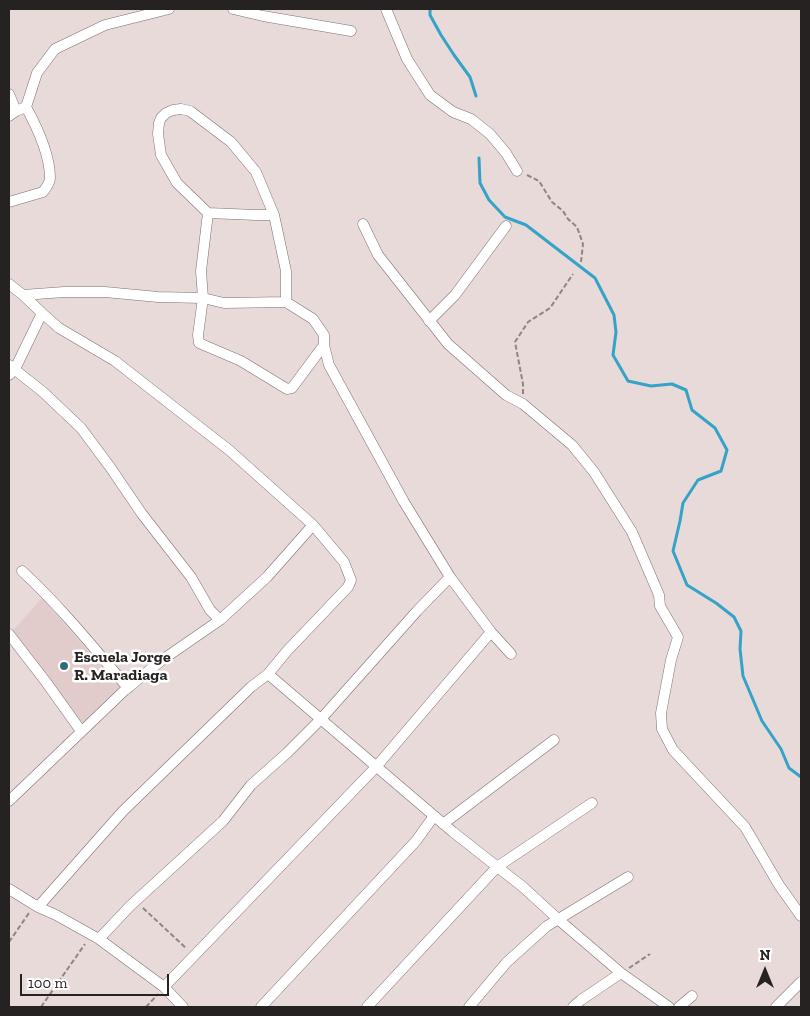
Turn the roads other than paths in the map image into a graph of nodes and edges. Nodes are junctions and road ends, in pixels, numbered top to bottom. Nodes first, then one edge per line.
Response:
1 (169, 9) edge
2 (233, 9) edge
3 (386, 9) edge
4 (351, 31) dead end
5 (9, 94) edge
6 (26, 107) junction
7 (12, 113) edge
8 (517, 171) road end
9 (9, 202) edge
10 (208, 213) junction
11 (274, 214) junction
12 (363, 224) dead end
13 (506, 226) dead end
14 (9, 284) edge
15 (23, 295) junction
16 (203, 298) junction
17 (286, 302) junction
18 (42, 313) junction
19 (429, 321) junction
20 (324, 344) junction
21 (11, 370) edge
22 (313, 525) junction
23 (22, 571) dead end
24 (450, 577) junction
25 (220, 620) junction
26 (491, 632) junction
27 (9, 634) edge
28 (512, 654) dead end
29 (268, 674) junction
30 (128, 688) junction
31 (321, 719) junction
32 (81, 731) junction
33 (554, 740) dead end
34 (376, 767) junction
35 (9, 801) edge
36 (592, 803) dead end
37 (434, 816) junction
38 (443, 824) junction
39 (497, 867) junction
40 (628, 877) dead end
41 (9, 888) edge
42 (36, 906) junction
43 (801, 916) edge
44 (559, 920) junction
45 (95, 937) junction
46 (621, 974) junction
47 (801, 982) edge
48 (164, 987) junction
49 (692, 996) dead end
50 (183, 1007) edge
51 (261, 1007) edge
52 (367, 1007) edge
53 (469, 1007) edge
54 (573, 1007) edge
55 (669, 1007) edge
56 (679, 1007) edge
57 (776, 1007) edge

1 - 6 street
2 - 4 street
3 - 8 street
5 - 7 street
6 - 7 street
6 - 9 street
10 - 11 street
10 - 11 street
10 - 16 street
11 - 17 street
12 - 19 street
13 - 19 street
14 - 15 street
15 - 16 street
15 - 18 street
16 - 17 street
16 - 20 street
17 - 20 street
18 - 21 street
18 - 22 street
19 - 43 street
20 - 24 street
21 - 25 street
22 - 25 street
22 - 29 street
23 - 30 street
24 - 26 street
24 - 31 street
25 - 30 street
26 - 28 street
26 - 34 street
27 - 32 street
29 - 31 street
29 - 42 street
30 - 32 street
31 - 34 street
31 - 45 street
32 - 35 street
33 - 38 street
34 - 37 street
34 - 48 street
36 - 39 street
37 - 38 street
37 - 51 street
38 - 39 street
39 - 44 street
39 - 52 street
40 - 44 street
41 - 42 street
42 - 45 street
44 - 46 street
44 - 53 street
45 - 48 street
46 - 54 street
46 - 55 street
47 - 57 street
48 - 50 street
49 - 56 street

